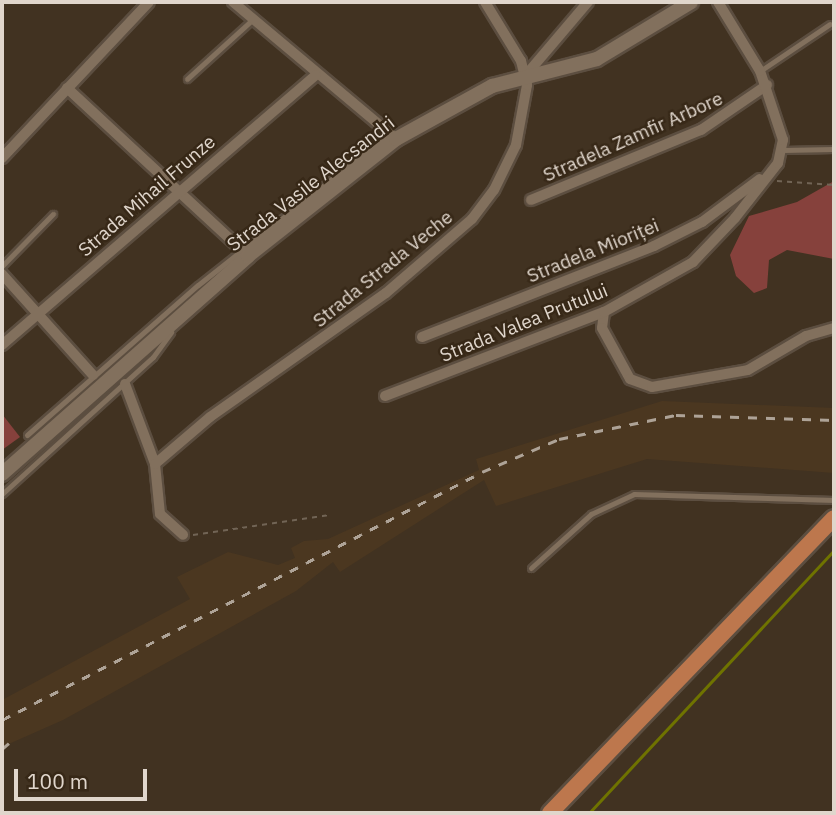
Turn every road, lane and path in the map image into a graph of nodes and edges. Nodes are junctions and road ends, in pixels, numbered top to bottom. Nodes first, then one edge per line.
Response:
1 (149, 2) edge
2 (233, 2) edge
3 (485, 2) edge
4 (588, 2) edge
5 (691, 2) edge
6 (718, 2) edge
7 (252, 20) junction
8 (830, 24) dead end
9 (760, 71) junction
10 (316, 75) junction
11 (526, 75) junction
12 (187, 79) dead end
13 (767, 85) junction
14 (67, 89) junction
15 (393, 136) junction
16 (834, 149) edge
17 (783, 150) junction
18 (2, 158) edge
19 (766, 176) junction
20 (834, 185) edge
21 (180, 190) junction
22 (531, 200) dead end
23 (53, 214) dead end
24 (242, 250) junction
25 (2, 267) edge
26 (2, 274) edge
27 (40, 312) junction
28 (185, 312) junction
29 (604, 312) junction
30 (834, 328) edge
31 (422, 337) dead end
32 (2, 345) edge
33 (93, 375) junction
34 (125, 384) junction
35 (384, 396) dead end
36 (27, 435) dead end
37 (155, 464) junction
38 (2, 474) edge
39 (2, 494) edge
40 (834, 500) edge
41 (330, 515) dead end
42 (834, 518) edge
43 (183, 535) joint
44 (531, 568) dead end
45 (550, 813) edge

1 - 14 street
2 - 7 street
3 - 11 street
4 - 11 street
5 - 11 main road, Strada Vasile Alecsandri
6 - 9 street
7 - 10 street
7 - 12 lane
8 - 9 lane
9 - 13 street
10 - 15 street
10 - 21 street, Strada Mihail Frunze
11 - 15 main road, Strada Vasile Alecsandri
11 - 37 street, Strada Strada Veche
13 - 17 street
13 - 22 street, Stradela Zamfir Arbore
14 - 18 street
14 - 21 street
15 - 24 lane
15 - 28 main road, Strada Vasile Alecsandri
16 - 17 lane
17 - 19 street, Strada Valea Prutului
19 - 20 path
19 - 29 street, Strada Valea Prutului
19 - 31 street, Stradela Mioriței
21 - 24 street
21 - 27 street, Strada Mihail Frunze
23 - 25 lane
24 - 33 lane
26 - 27 street
27 - 32 street, Strada Mihail Frunze
27 - 33 street
28 - 34 lane
28 - 38 main road, Strada Vasile Alecsandri
29 - 30 street
29 - 35 street, Strada Valea Prutului
33 - 36 lane
34 - 37 street
34 - 39 lane
37 - 43 street
40 - 44 lane
41 - 43 path
42 - 45 main road

